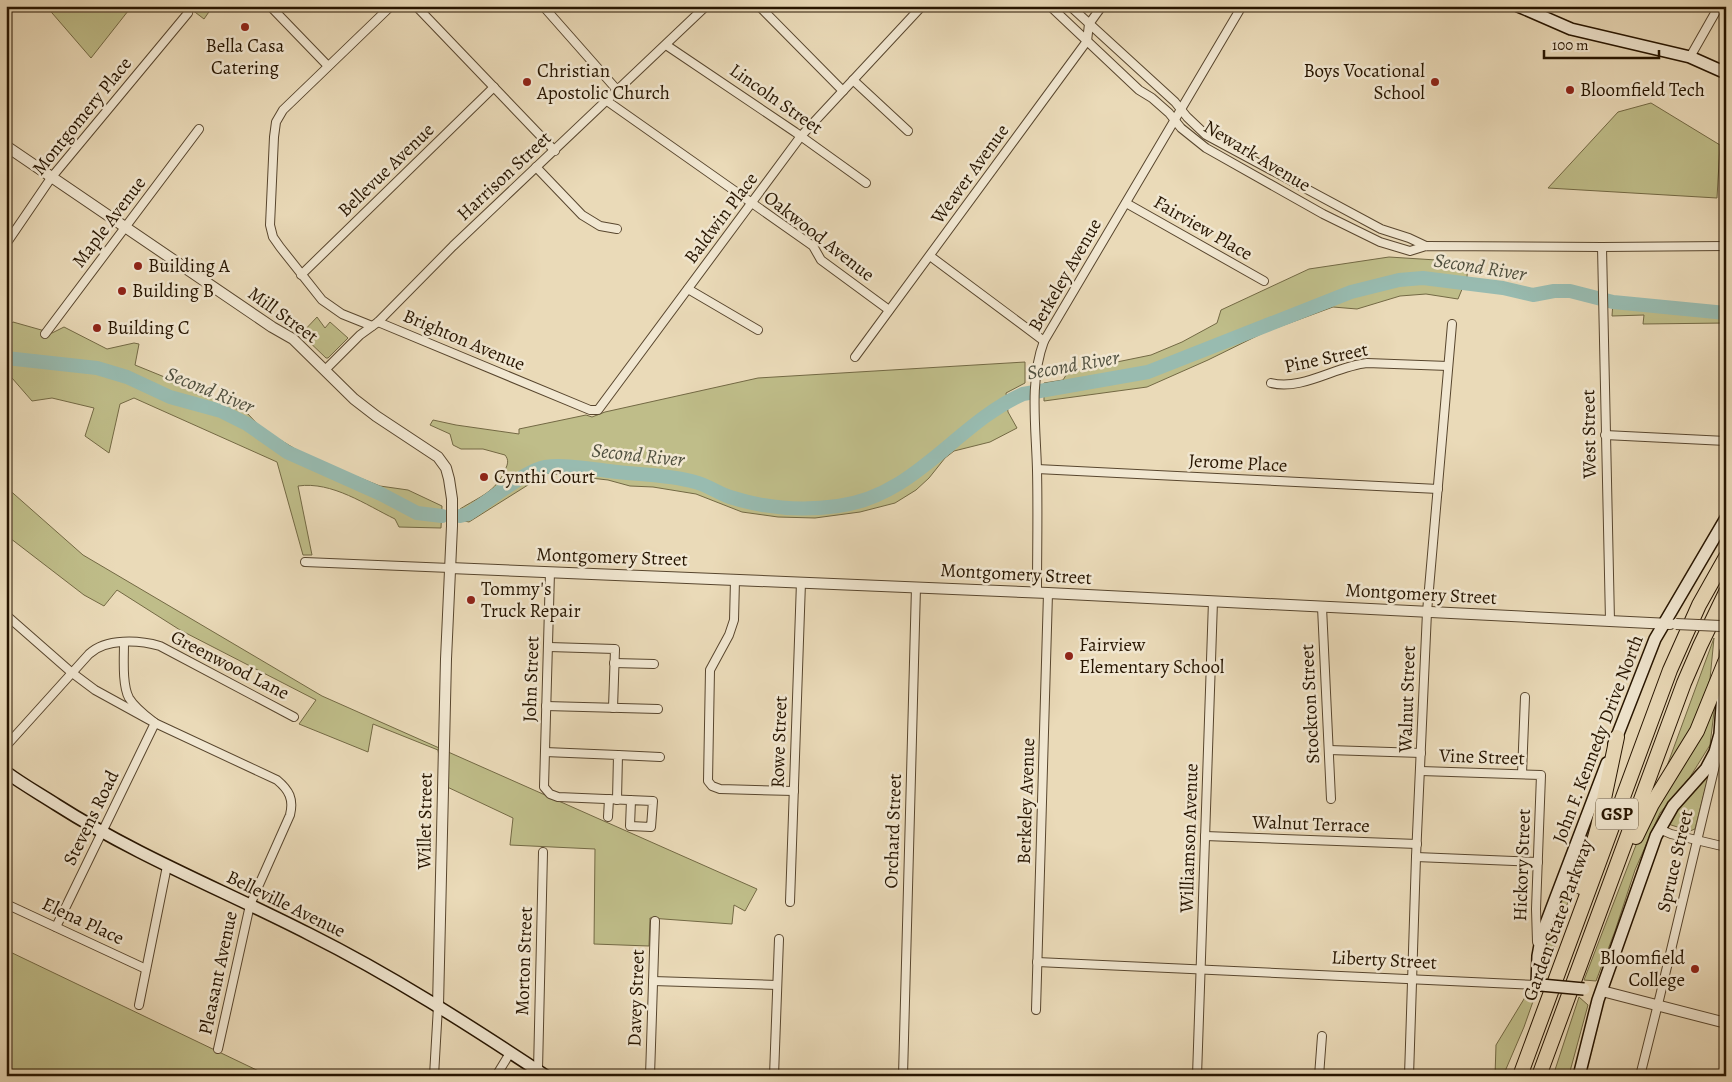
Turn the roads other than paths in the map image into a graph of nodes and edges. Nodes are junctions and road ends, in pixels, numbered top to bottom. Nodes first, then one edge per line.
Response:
1 (270, 6) edge
2 (391, 6) edge
3 (416, 6) edge
4 (543, 6) edge
5 (706, 6) edge
6 (759, 6) edge
7 (922, 6) edge
8 (1050, 6) edge
9 (1070, 6) edge
10 (1102, 6) edge
11 (1242, 6) edge
12 (1518, 6) edge
13 (1719, 6) edge
14 (188, 13) dead end
15 (1089, 24) junction
16 (1087, 41) junction
17 (666, 45) junction
18 (1690, 57) junction
19 (328, 66) junction
20 (1726, 72) edge
21 (853, 80) junction
22 (494, 87) junction
23 (618, 91) junction
24 (843, 91) junction
25 (607, 101) junction
26 (1180, 109) junction
27 (1175, 120) junction
28 (199, 129) dead end
29 (908, 131) dead end
30 (801, 136) junction
31 (6, 146) edge
32 (555, 151) junction
33 (536, 167) junction
34 (51, 178) junction
35 (866, 183) dead end
36 (752, 203) junction
37 (1126, 203) junction
38 (126, 227) junction
39 (617, 229) dead end
40 (6, 244) edge
41 (1426, 246) junction
42 (1726, 246) edge
43 (1602, 247) junction
44 (930, 256) junction
45 (301, 275) junction
46 (1264, 281) dead end
47 (688, 289) junction
48 (889, 310) junction
49 (375, 324) junction
50 (1452, 324) dead end
51 (758, 330) dead end
52 (45, 334) dead end
53 (1044, 341) junction
54 (855, 357) dead end
55 (1448, 366) junction
56 (325, 370) junction
57 (1271, 383) dead end
58 (538, 389) joint
59 (1606, 434) junction
60 (1726, 441) edge
61 (1037, 469) junction
62 (1438, 489) junction
63 (1726, 518) edge
64 (1726, 557) edge
65 (305, 562) dead end
66 (450, 568) junction
67 (550, 572) junction
68 (735, 580) junction
69 (801, 582) junction
70 (916, 587) junction
71 (1037, 592) junction
72 (1726, 592) edge
73 (1048, 593) junction
74 (1213, 601) junction
75 (1322, 607) junction
76 (1427, 612) junction
77 (6, 615) edge
78 (1610, 621) junction
79 (1663, 624) junction
80 (1723, 627) edge
81 (124, 643) junction
82 (549, 647) junction
83 (1725, 657) edge
84 (614, 663) junction
85 (654, 664) dead end
86 (71, 672) junction
87 (1525, 698) dead end
88 (546, 706) junction
89 (612, 708) junction
90 (658, 709) dead end
91 (294, 717) dead end
92 (155, 723) junction
93 (1720, 734) junction
94 (1617, 737) junction
95 (6, 746) edge
96 (1329, 750) junction
97 (545, 752) junction
98 (1421, 753) junction
99 (618, 755) junction
100 (660, 757) dead end
101 (1420, 771) junction
102 (6, 772) edge
103 (1522, 774) junction
104 (1542, 775) joint
105 (794, 792) junction
106 (1331, 799) dead end
107 (613, 800) junction
108 (631, 800) dead end
109 (608, 817) dead end
110 (1659, 829) junction
111 (102, 832) junction
112 (1205, 836) junction
113 (1698, 840) junction
114 (1417, 844) junction
115 (1726, 847) edge
116 (543, 852) dead end
117 (1416, 857) junction
118 (1538, 862) junction
119 (167, 866) junction
120 (790, 902) dead end
121 (6, 904) edge
122 (250, 905) junction
123 (655, 921) dead end
124 (56, 927) junction
125 (779, 940) dead end
126 (1538, 956) junction
127 (1037, 962) junction
128 (146, 968) junction
129 (1201, 970) junction
130 (1413, 979) junction
131 (653, 981) junction
132 (777, 984) junction
133 (1543, 986) junction
134 (1602, 991) junction
135 (1568, 997) junction
136 (139, 1005) dead end
137 (1658, 1005) junction
138 (438, 1006) junction
139 (1036, 1010) dead end
140 (1726, 1023) edge
141 (1322, 1036) dead end
142 (218, 1049) dead end
143 (510, 1052) junction
144 (542, 1073) edge
145 (434, 1076) edge
146 (496, 1076) edge
147 (650, 1076) edge
148 (774, 1076) edge
149 (903, 1076) edge
150 (1197, 1076) edge
151 (1319, 1076) edge
152 (1409, 1076) edge
153 (1520, 1076) edge
154 (1539, 1076) edge
155 (1579, 1076) edge
156 (1640, 1076) edge

1 - 19 street
2 - 19 street, Brighton Avenue
3 - 22 street
4 - 23 street
5 - 17 street, Harrison Street
6 - 24 street
7 - 21 street, Baldwin Place
8 - 16 street, Newark Avenue
9 - 15 street, Newark Avenue
10 - 15 street, Weaver Avenue
11 - 26 street, Berkeley Avenue
12 - 18 main road
13 - 18 street
14 - 34 street, Montgomery Place
15 - 16 street, Weaver Avenue
15 - 26 street, Newark Avenue
16 - 27 street, Newark Avenue
16 - 44 street, Weaver Avenue
17 - 23 street, Harrison Street
17 - 30 street, Lincoln Street
18 - 20 main road
19 - 45 street, Brighton Avenue
21 - 24 street, Baldwin Place
21 - 29 street
22 - 32 street
22 - 45 street, Bellevue Avenue
23 - 25 street, Harrison Street
24 - 30 street, Baldwin Place
25 - 32 street, Harrison Street
25 - 36 street, Oakwood Avenue
26 - 27 street, Berkeley Avenue
26 - 41 street, Newark Avenue
27 - 37 street, Berkeley Avenue
27 - 41 street, Newark Avenue
28 - 38 street, Maple Avenue
30 - 35 street, Lincoln Street
30 - 36 street, Baldwin Place
31 - 34 street, Mill Street
32 - 33 street, Harrison Street
33 - 39 street
33 - 49 street, Harrison Street
34 - 38 street, Mill Street
34 - 40 street, Montgomery Place
36 - 47 street, Baldwin Place
36 - 48 street, Oakwood Avenue
37 - 46 street, Fairview Place
37 - 53 street, Berkeley Avenue
38 - 52 street, Maple Avenue
38 - 56 street, Mill Street
41 - 43 street, Newark Avenue
42 - 43 street, Newark Avenue
43 - 59 street, West Street
44 - 48 street, Weaver Avenue
44 - 53 street
45 - 49 street, Brighton Avenue
47 - 51 street
47 - 58 street, Baldwin Place
48 - 54 street, Weaver Avenue
49 - 56 street, Harrison Street
49 - 58 street, Brighton Avenue
50 - 55 street, Walnut Street
53 - 61 street, Berkeley Avenue
55 - 57 street, Pine Street
55 - 62 street, Walnut Street
56 - 66 street, Mill Street
59 - 60 street
59 - 78 street, West Street
61 - 62 street, Jerome Place
61 - 71 street, Berkeley Avenue
62 - 76 street, Walnut Street
63 - 79 main road, John F. Kennedy Drive North
64 - 133 highway, Garden State Parkway / GSP
65 - 66 street, Montgomery Street
66 - 67 street, Montgomery Street
66 - 138 street, Willet Street
67 - 68 street, Montgomery Street
67 - 82 street, John Street
68 - 69 street, Montgomery Street
68 - 105 street
69 - 70 street, Montgomery Street
69 - 105 street, Rowe Street
70 - 71 street, Montgomery Street
70 - 149 street, Orchard Street
71 - 73 street, Montgomery Street
72 - 135 highway, Garden State Parkway / GSP
73 - 74 street, Montgomery Street
73 - 127 street, Berkeley Avenue
74 - 75 street, Montgomery Street
74 - 112 street, Williamson Avenue
75 - 76 street, Montgomery Street
75 - 96 street, Stockton Street
76 - 78 street, Montgomery Street
76 - 98 street, Walnut Street
77 - 86 street
78 - 79 street, Montgomery Street
79 - 80 street, Montgomery Street, bridge
79 - 94 main road, John F. Kennedy Drive North
81 - 86 street, Greenwood Lane
81 - 91 street, Greenwood Lane
81 - 92 street
82 - 84 street
82 - 88 street, John Street
83 - 93 main road, Spruce Street
83 - 135 highway
84 - 85 street
84 - 89 street
86 - 92 street
86 - 95 street, Greenwood Lane
87 - 103 street
88 - 89 street
88 - 97 street, John Street
89 - 90 street
92 - 111 street, Stevens Road
92 - 122 street, Pleasant Avenue
93 - 110 main road
93 - 113 street, Spruce Street
94 - 126 main road, John F. Kennedy Drive North
94 - 133 highway
96 - 98 street
96 - 106 street, Stockton Street
97 - 99 street
97 - 107 street, John Street
98 - 101 street, Walnut Street
99 - 100 street
99 - 107 street
101 - 103 street, Vine Street
101 - 114 street, Walnut Street
102 - 111 main road, Belleville Avenue
103 - 104 street, Vine Street
104 - 118 street, Hickory Street
105 - 120 street, Rowe Street
107 - 108 street
107 - 109 street
110 - 113 street
110 - 134 main road
111 - 119 main road, Belleville Avenue
111 - 124 street, Stevens Road
112 - 114 street, Walnut Terrace
112 - 129 street, Williamson Avenue
113 - 115 street
113 - 137 street, Spruce Street
114 - 117 street, Walnut Street
116 - 144 street, Morton Street
117 - 118 street
117 - 130 street, Walnut Street
118 - 126 street, Hickory Street
119 - 122 main road, Belleville Avenue
119 - 128 street
121 - 124 street, Elena Place
122 - 138 main road, Belleville Avenue
122 - 142 street, Pleasant Avenue
123 - 131 street, Davey Street
124 - 128 street, Elena Place
125 - 132 street
126 - 133 main road, John F. Kennedy Drive North
127 - 129 street, Liberty Street
127 - 139 street, Berkeley Avenue
128 - 136 street
129 - 130 street, Liberty Street
129 - 150 street, Williamson Avenue
130 - 133 street, Liberty Street
130 - 152 street, Walnut Street
131 - 132 street
131 - 147 street, Davey Street
132 - 148 street
133 - 134 main road, Liberty Street, bridge
133 - 153 highway, Garden State Parkway / GSP
134 - 137 street, Liberty Street
134 - 155 main road
135 - 154 highway, Garden State Parkway / GSP
137 - 140 street, Liberty Street
137 - 156 street, Spruce Street
138 - 143 main road, Belleville Avenue
138 - 145 street, Willet Street
141 - 151 street
143 - 144 main road, Belleville Avenue
143 - 146 street

